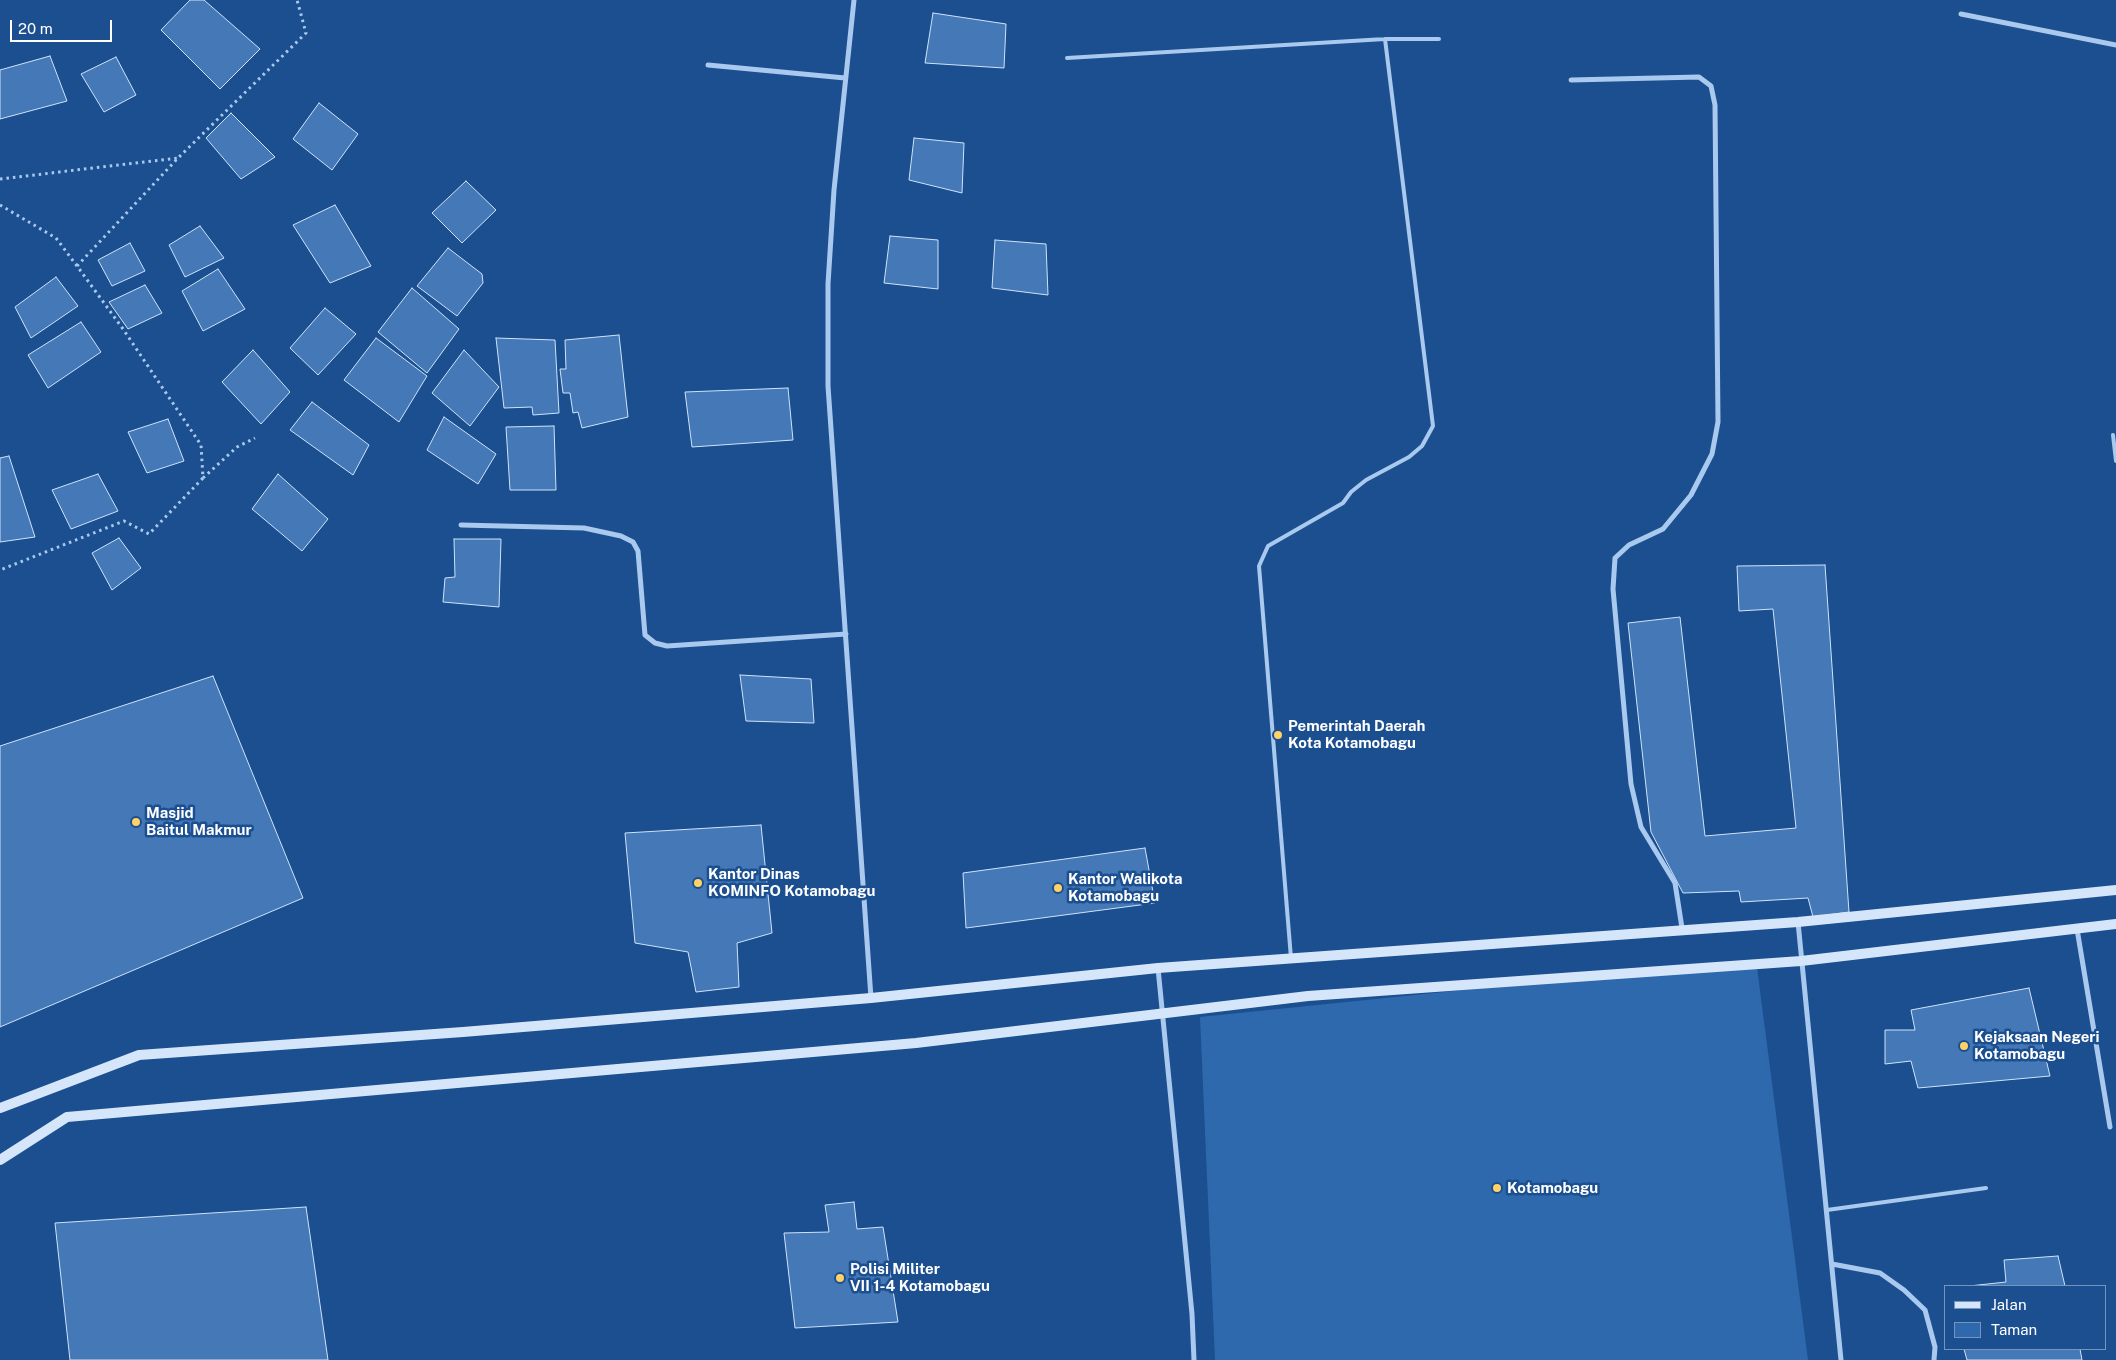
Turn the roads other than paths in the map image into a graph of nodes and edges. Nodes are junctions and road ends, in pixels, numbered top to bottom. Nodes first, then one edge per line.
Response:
1 (854, 0) edge
2 (1961, 14) dead end
3 (1439, 38) dead end
4 (1385, 39) junction
5 (2116, 45) edge
6 (1067, 58) dead end
7 (708, 65) dead end
8 (845, 78) junction
9 (1571, 80) dead end
10 (2113, 435) dead end
11 (2116, 461) edge
12 (461, 525) dead end
13 (846, 634) junction
14 (2116, 890) edge
15 (1798, 922) junction
16 (2116, 924) edge
17 (1682, 928) junction
18 (2077, 929) junction
19 (1291, 960) junction
20 (1801, 961) junction
21 (1158, 968) junction
22 (871, 998) junction
23 (1162, 1014) junction
24 (0, 1108) edge
25 (2110, 1127) dead end
26 (0, 1160) edge
27 (1986, 1188) dead end
28 (1827, 1210) junction
29 (1832, 1264) junction
30 (1194, 1360) edge
31 (1840, 1360) edge
32 (1934, 1360) edge

1 - 8 street
2 - 5 street
3 - 4 lane
4 - 6 lane
4 - 19 lane
7 - 8 street
8 - 13 street
9 - 17 street
10 - 11 lane
12 - 13 street
13 - 22 street
14 - 15 main road
15 - 17 main road
15 - 20 street
16 - 18 main road
17 - 19 main road
18 - 20 main road
18 - 25 street
19 - 21 main road
20 - 23 main road
20 - 28 street
21 - 22 main road
21 - 23 street
22 - 24 main road
23 - 26 main road
23 - 30 street
27 - 28 lane
28 - 29 street
29 - 31 street
29 - 32 street

